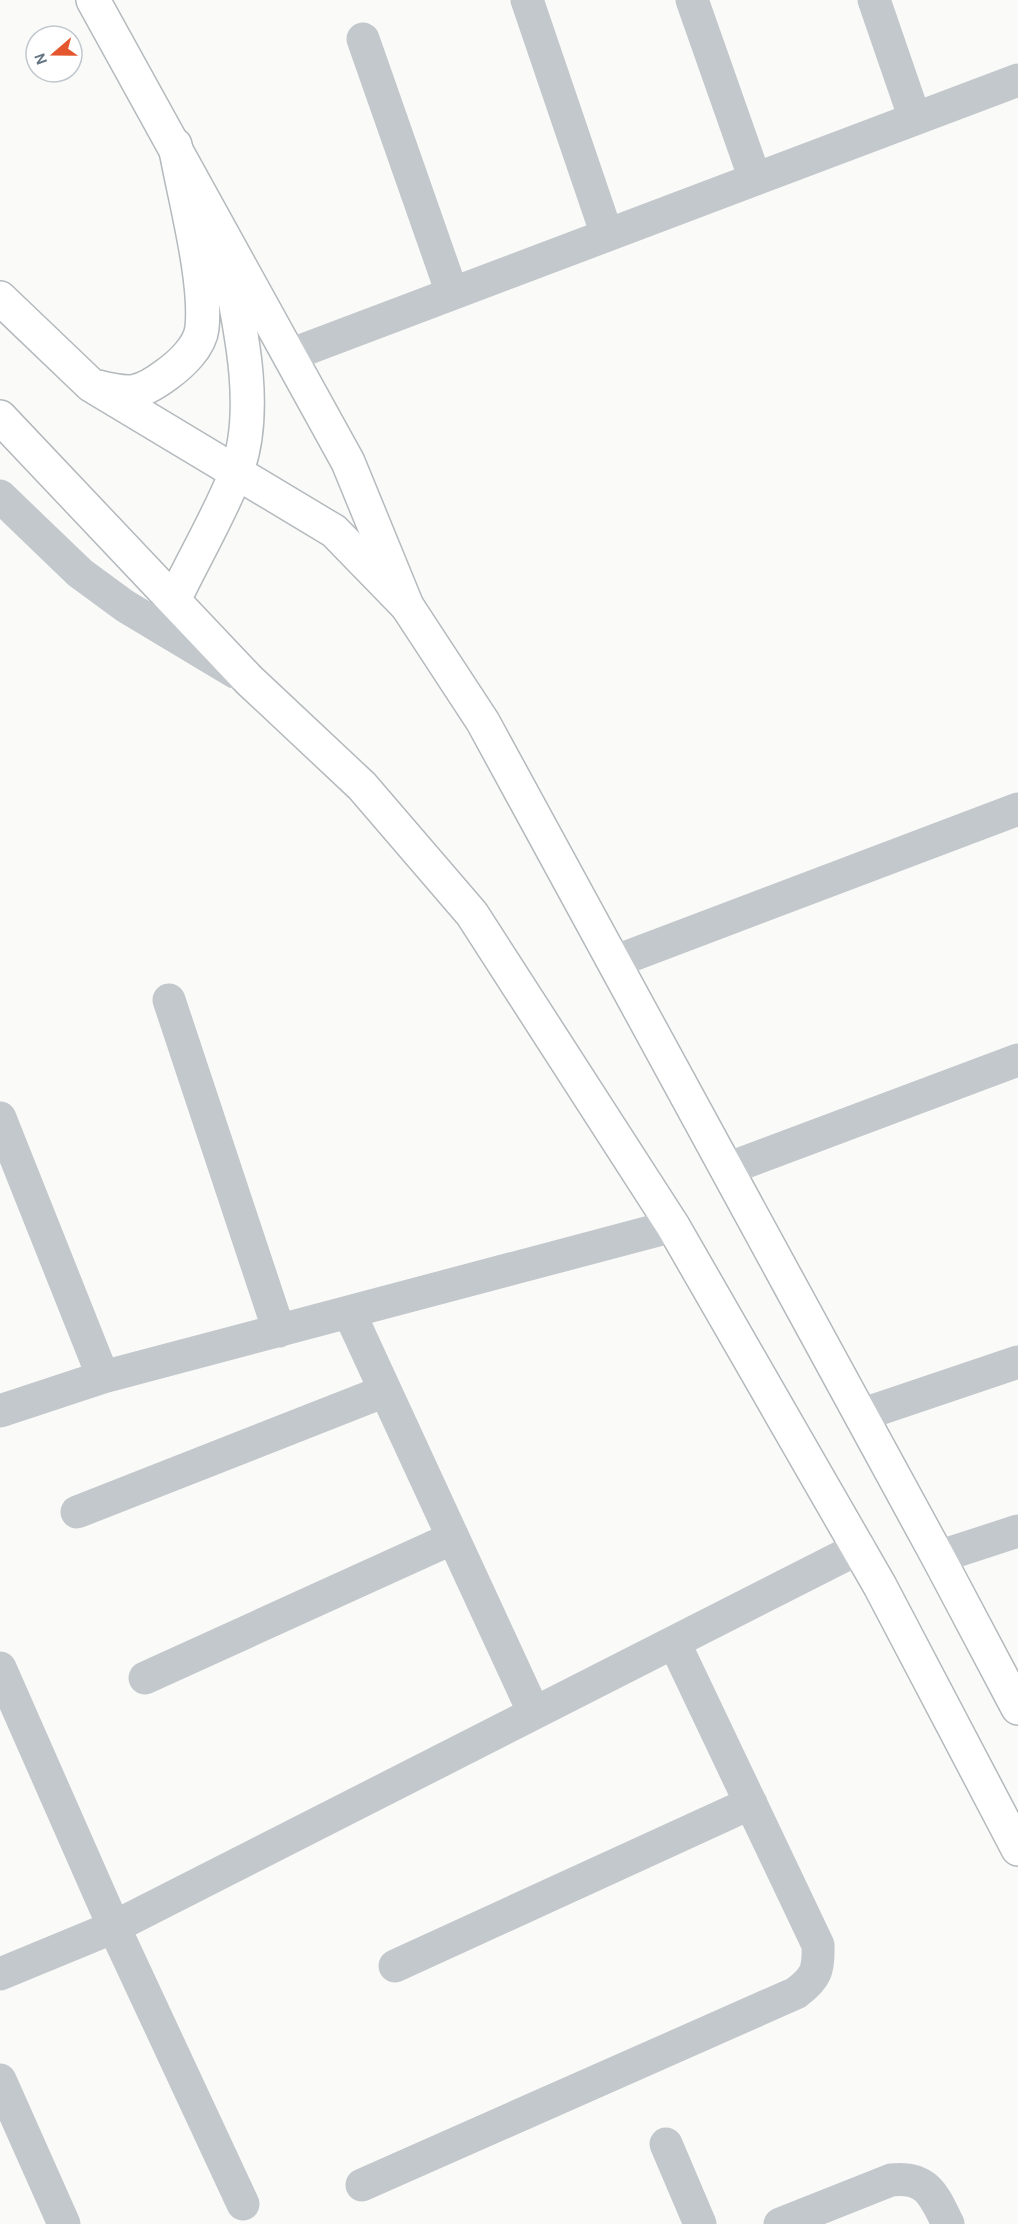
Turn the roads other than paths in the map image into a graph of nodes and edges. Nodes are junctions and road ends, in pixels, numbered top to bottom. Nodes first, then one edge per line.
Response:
1 (93, 0) edge
2 (527, 0) edge
3 (692, 0) edge
4 (874, 0) edge
5 (363, 39) dead end
6 (1018, 80) edge
7 (915, 119) junction
8 (175, 145) junction
9 (755, 179) junction
10 (222, 235) junction
11 (607, 235) junction
12 (452, 293) junction
13 (0, 298) edge
14 (290, 355) junction
15 (91, 385) junction
16 (0, 417) edge
17 (237, 472) junction
18 (0, 496) edge
19 (174, 600) junction
20 (407, 606) junction
21 (249, 680) junction
22 (1018, 809) edge
23 (614, 962) junction
24 (169, 999) dead end
25 (1018, 1060) edge
26 (0, 1118) edge
27 (727, 1169) junction
28 (673, 1226) junction
29 (349, 1312) junction
30 (279, 1330) junction
31 (1018, 1362) edge
32 (103, 1377) junction
33 (385, 1391) junction
34 (0, 1411) edge
35 (861, 1415) junction
36 (77, 1512) dead end
37 (1018, 1531) edge
38 (453, 1538) junction
39 (859, 1548) junction
40 (938, 1557) junction
41 (674, 1642) junction
42 (0, 1668) edge
43 (145, 1678) dead end
44 (1018, 1708) edge
45 (534, 1713) junction
46 (751, 1803) junction
47 (1018, 1849) edge
48 (114, 1927) junction
49 (395, 1966) dead end
50 (0, 1974) edge
51 (0, 2080) edge
52 (666, 2144) dead end
53 (362, 2186) dead end
54 (243, 2204) dead end
55 (64, 2224) edge
56 (700, 2224) edge
57 (780, 2224) edge
58 (948, 2224) edge

1 - 8 main road
2 - 11 street
3 - 9 street
4 - 7 street
5 - 12 street
6 - 7 street
7 - 9 street
8 - 10 main road
8 - 15 main road
9 - 11 street
10 - 14 main road
10 - 17 main road
11 - 12 street
12 - 14 street
13 - 15 main road
14 - 20 main road
15 - 17 main road
16 - 19 main road
17 - 19 main road
17 - 20 main road
18 - 21 street
19 - 21 main road
20 - 23 main road
21 - 28 main road
22 - 23 street
23 - 27 main road
24 - 30 street
25 - 27 street
26 - 32 street
27 - 35 main road
28 - 29 street
28 - 39 main road
29 - 30 street
29 - 33 street
30 - 32 street
31 - 35 street
32 - 34 street
33 - 36 street
33 - 38 street
35 - 40 main road
37 - 40 street
38 - 43 street
38 - 45 street
39 - 41 street
39 - 47 main road
40 - 44 main road
41 - 45 street
41 - 46 street
42 - 48 street
45 - 48 street
46 - 49 street
46 - 53 street
48 - 50 street
48 - 54 street
51 - 55 street
52 - 56 street
57 - 58 street

